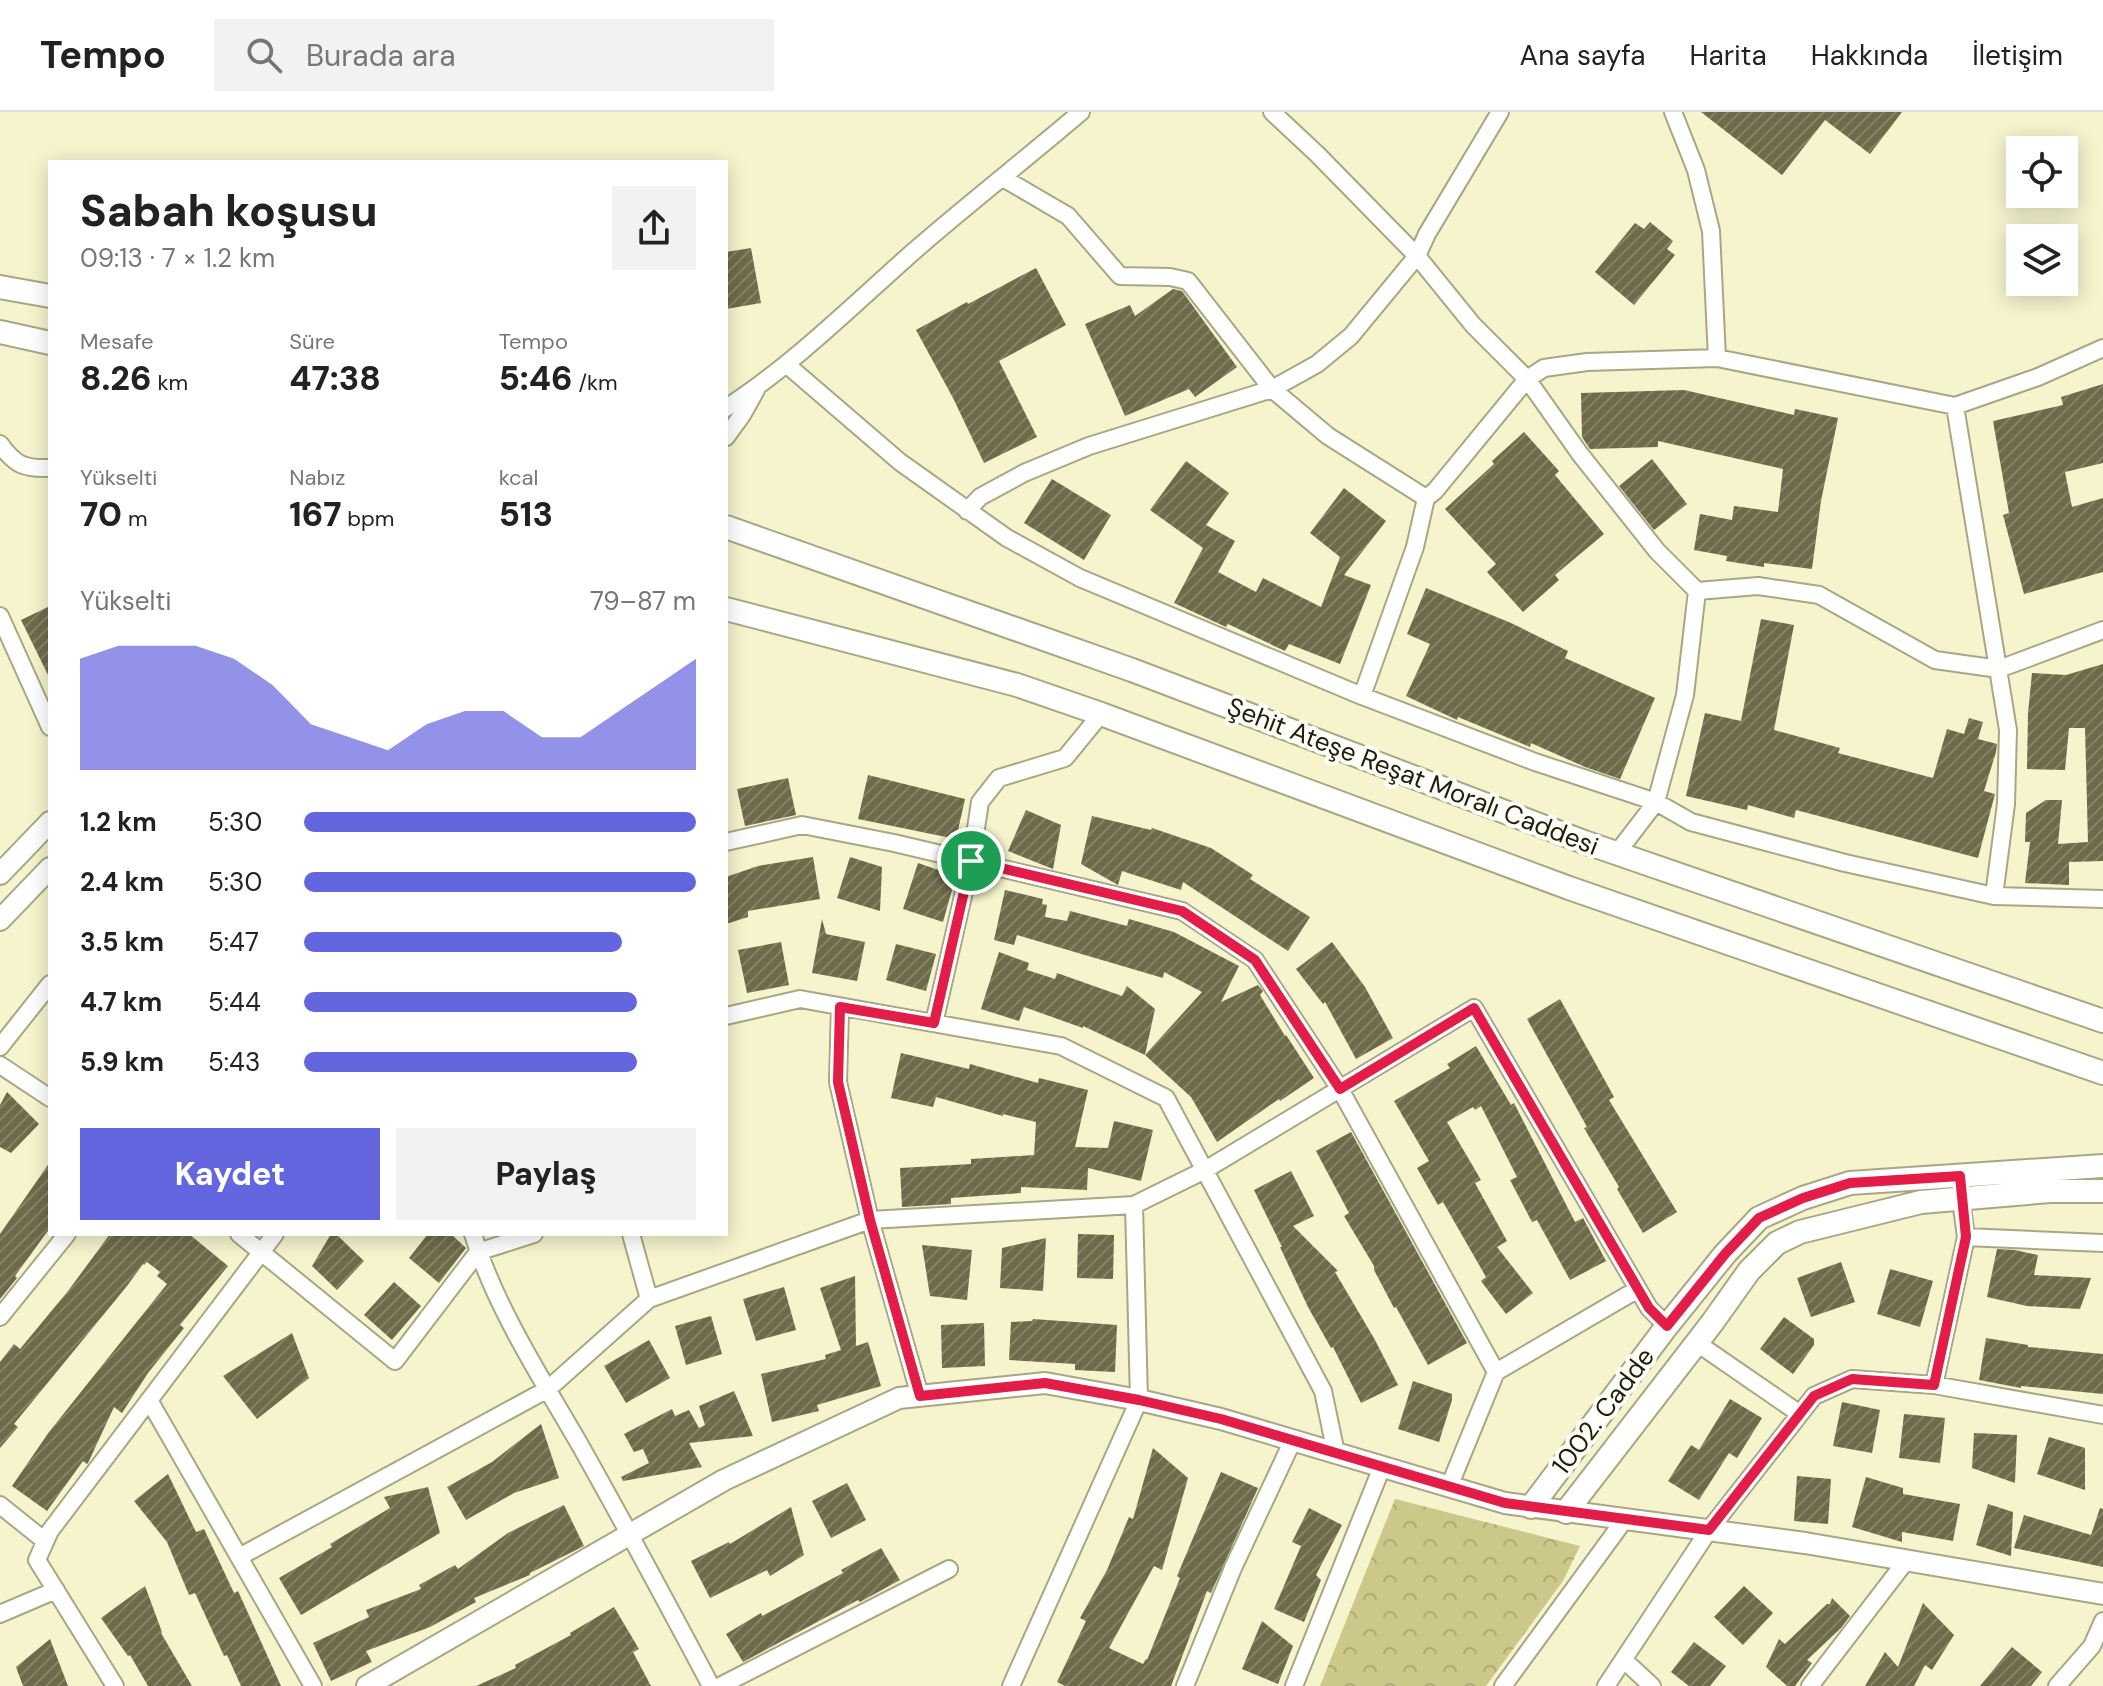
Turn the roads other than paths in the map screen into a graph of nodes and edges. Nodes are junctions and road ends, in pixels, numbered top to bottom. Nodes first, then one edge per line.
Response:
1 (1081, 112) edge
2 (1272, 112) edge
3 (1500, 112) edge
4 (1673, 112) edge
5 (1003, 178) junction
6 (1417, 256) junction
7 (0, 287) edge
8 (48, 296) edge
9 (0, 332) edge
10 (48, 343) edge
11 (2103, 348) edge
12 (1717, 358) junction
13 (786, 364) junction
14 (1527, 379) junction
15 (757, 388) junction
16 (1272, 389) junction
17 (1955, 406) junction
18 (728, 407) edge
19 (728, 434) edge
20 (0, 444) edge
21 (48, 468) edge
22 (1426, 498) junction
23 (967, 511) junction
24 (728, 522) edge
25 (1697, 591) junction
26 (728, 610) edge
27 (0, 616) edge
28 (2103, 630) edge
29 (5, 642) edge
30 (1999, 669) junction
31 (1362, 696) junction
32 (1101, 714) junction
33 (48, 723) edge
34 (1656, 802) junction
35 (48, 824) edge
36 (728, 842) edge
37 (1617, 853) junction
38 (971, 861) junction
39 (48, 870) edge
40 (0, 874) edge
41 (1994, 896) junction
42 (2103, 899) edge
43 (0, 920) edge
44 (48, 987) edge
45 (840, 1007) junction
46 (728, 1016) edge
47 (2103, 1021) edge
48 (934, 1023) junction
49 (0, 1047) edge
50 (0, 1065) edge
51 (2103, 1073) edge
52 (1340, 1089) junction
53 (48, 1097) edge
54 (2103, 1166) edge
55 (1205, 1170) junction
56 (1960, 1176) junction
57 (2103, 1191) edge
58 (1961, 1199) junction
59 (1134, 1205) junction
60 (870, 1220) junction
61 (65, 1236) edge
62 (242, 1236) edge
63 (273, 1236) edge
64 (474, 1236) edge
65 (528, 1236) edge
66 (632, 1236) edge
67 (1966, 1237) junction
68 (2103, 1243) edge
69 (262, 1251) junction
70 (478, 1252) junction
71 (1638, 1289) junction
72 (649, 1299) junction
73 (0, 1317) edge
74 (1667, 1326) junction
75 (1697, 1343) junction
76 (1496, 1372) junction
77 (1934, 1385) junction
78 (548, 1389) junction
79 (920, 1396) junction
80 (149, 1400) junction
81 (1139, 1400) junction
82 (1800, 1414) junction
83 (2103, 1415) edge
84 (1293, 1440) junction
85 (1336, 1453) junction
86 (1382, 1467) junction
87 (1449, 1487) junction
88 (0, 1505) edge
89 (1531, 1507) junction
90 (1566, 1512) junction
91 (1625, 1519) junction
92 (1709, 1530) junction
93 (631, 1534) junction
94 (45, 1541) junction
95 (239, 1557) junction
96 (1906, 1561) junction
97 (949, 1569) dead end
98 (56, 1590) junction
99 (2103, 1594) edge
100 (0, 1614) edge
101 (2103, 1621) edge
102 (1624, 1660) junction
103 (115, 1686) edge
104 (313, 1686) edge
105 (367, 1686) edge
106 (711, 1686) edge
107 (720, 1686) edge
108 (1011, 1686) edge
109 (1185, 1686) edge
110 (1294, 1686) edge
111 (1503, 1686) edge
112 (1606, 1686) edge
113 (1652, 1686) edge
114 (1810, 1686) edge
115 (2057, 1686) edge

1 - 5 street
2 - 6 street
3 - 6 street
4 - 12 street
5 - 13 street
5 - 16 street
6 - 14 street
6 - 16 street
7 - 8 main road
9 - 10 main road
11 - 17 street
12 - 14 street
12 - 17 street
13 - 15 street
13 - 23 street
14 - 22 street
14 - 25 street
15 - 18 street
15 - 19 street
16 - 22 street
16 - 23 street
17 - 30 street
20 - 21 street
22 - 31 street
23 - 31 street
24 - 37 main road, Şehit Ateşe Reşat Moralı Caddesi
25 - 30 street
25 - 34 street
26 - 32 main road
27 - 29 street
28 - 30 street
29 - 33 street
30 - 41 street
31 - 34 street
32 - 38 street
32 - 51 main road
34 - 37 street
34 - 41 street
35 - 40 street
36 - 38 street
37 - 47 main road, Şehit Ateşe Reşat Moralı Caddesi
38 - 48 street
38 - 52 street
39 - 43 street
41 - 42 street
44 - 49 street
45 - 46 street
45 - 48 street
45 - 60 street
48 - 55 street
50 - 53 street
52 - 55 street
52 - 71 street
52 - 76 street
54 - 56 main road, 1002. Cadde
55 - 59 street
55 - 85 street
56 - 58 main road
56 - 74 main road, 1002. Cadde
57 - 58 main road, 1002. Cadde
58 - 67 street
58 - 75 main road, 1002. Cadde
59 - 60 street
59 - 81 street
60 - 72 street
60 - 79 street
61 - 73 street
62 - 69 street
63 - 69 street
64 - 70 street
65 - 70 street
66 - 72 street
67 - 68 street
67 - 77 street
69 - 70 street
69 - 80 street
70 - 78 street
71 - 74 street
71 - 76 street
72 - 78 street
74 - 75 main road
74 - 89 main road, 1002. Cadde
75 - 82 street
75 - 90 main road, 1002. Cadde
76 - 87 street
77 - 82 street
77 - 83 street
78 - 93 street
78 - 95 street
79 - 81 street
79 - 93 street
80 - 94 street
80 - 95 street
81 - 84 street
81 - 108 street
82 - 92 street
84 - 85 street
84 - 109 street
85 - 86 street
86 - 87 street
86 - 110 street
87 - 89 street
88 - 94 street
89 - 90 street
90 - 91 street
91 - 92 street
91 - 111 street
92 - 96 street
92 - 102 street
93 - 105 street
93 - 106 street
94 - 98 street
95 - 104 street
96 - 99 street
96 - 114 street
97 - 107 street
98 - 100 street
98 - 103 street
101 - 115 street
102 - 112 street
102 - 113 street

